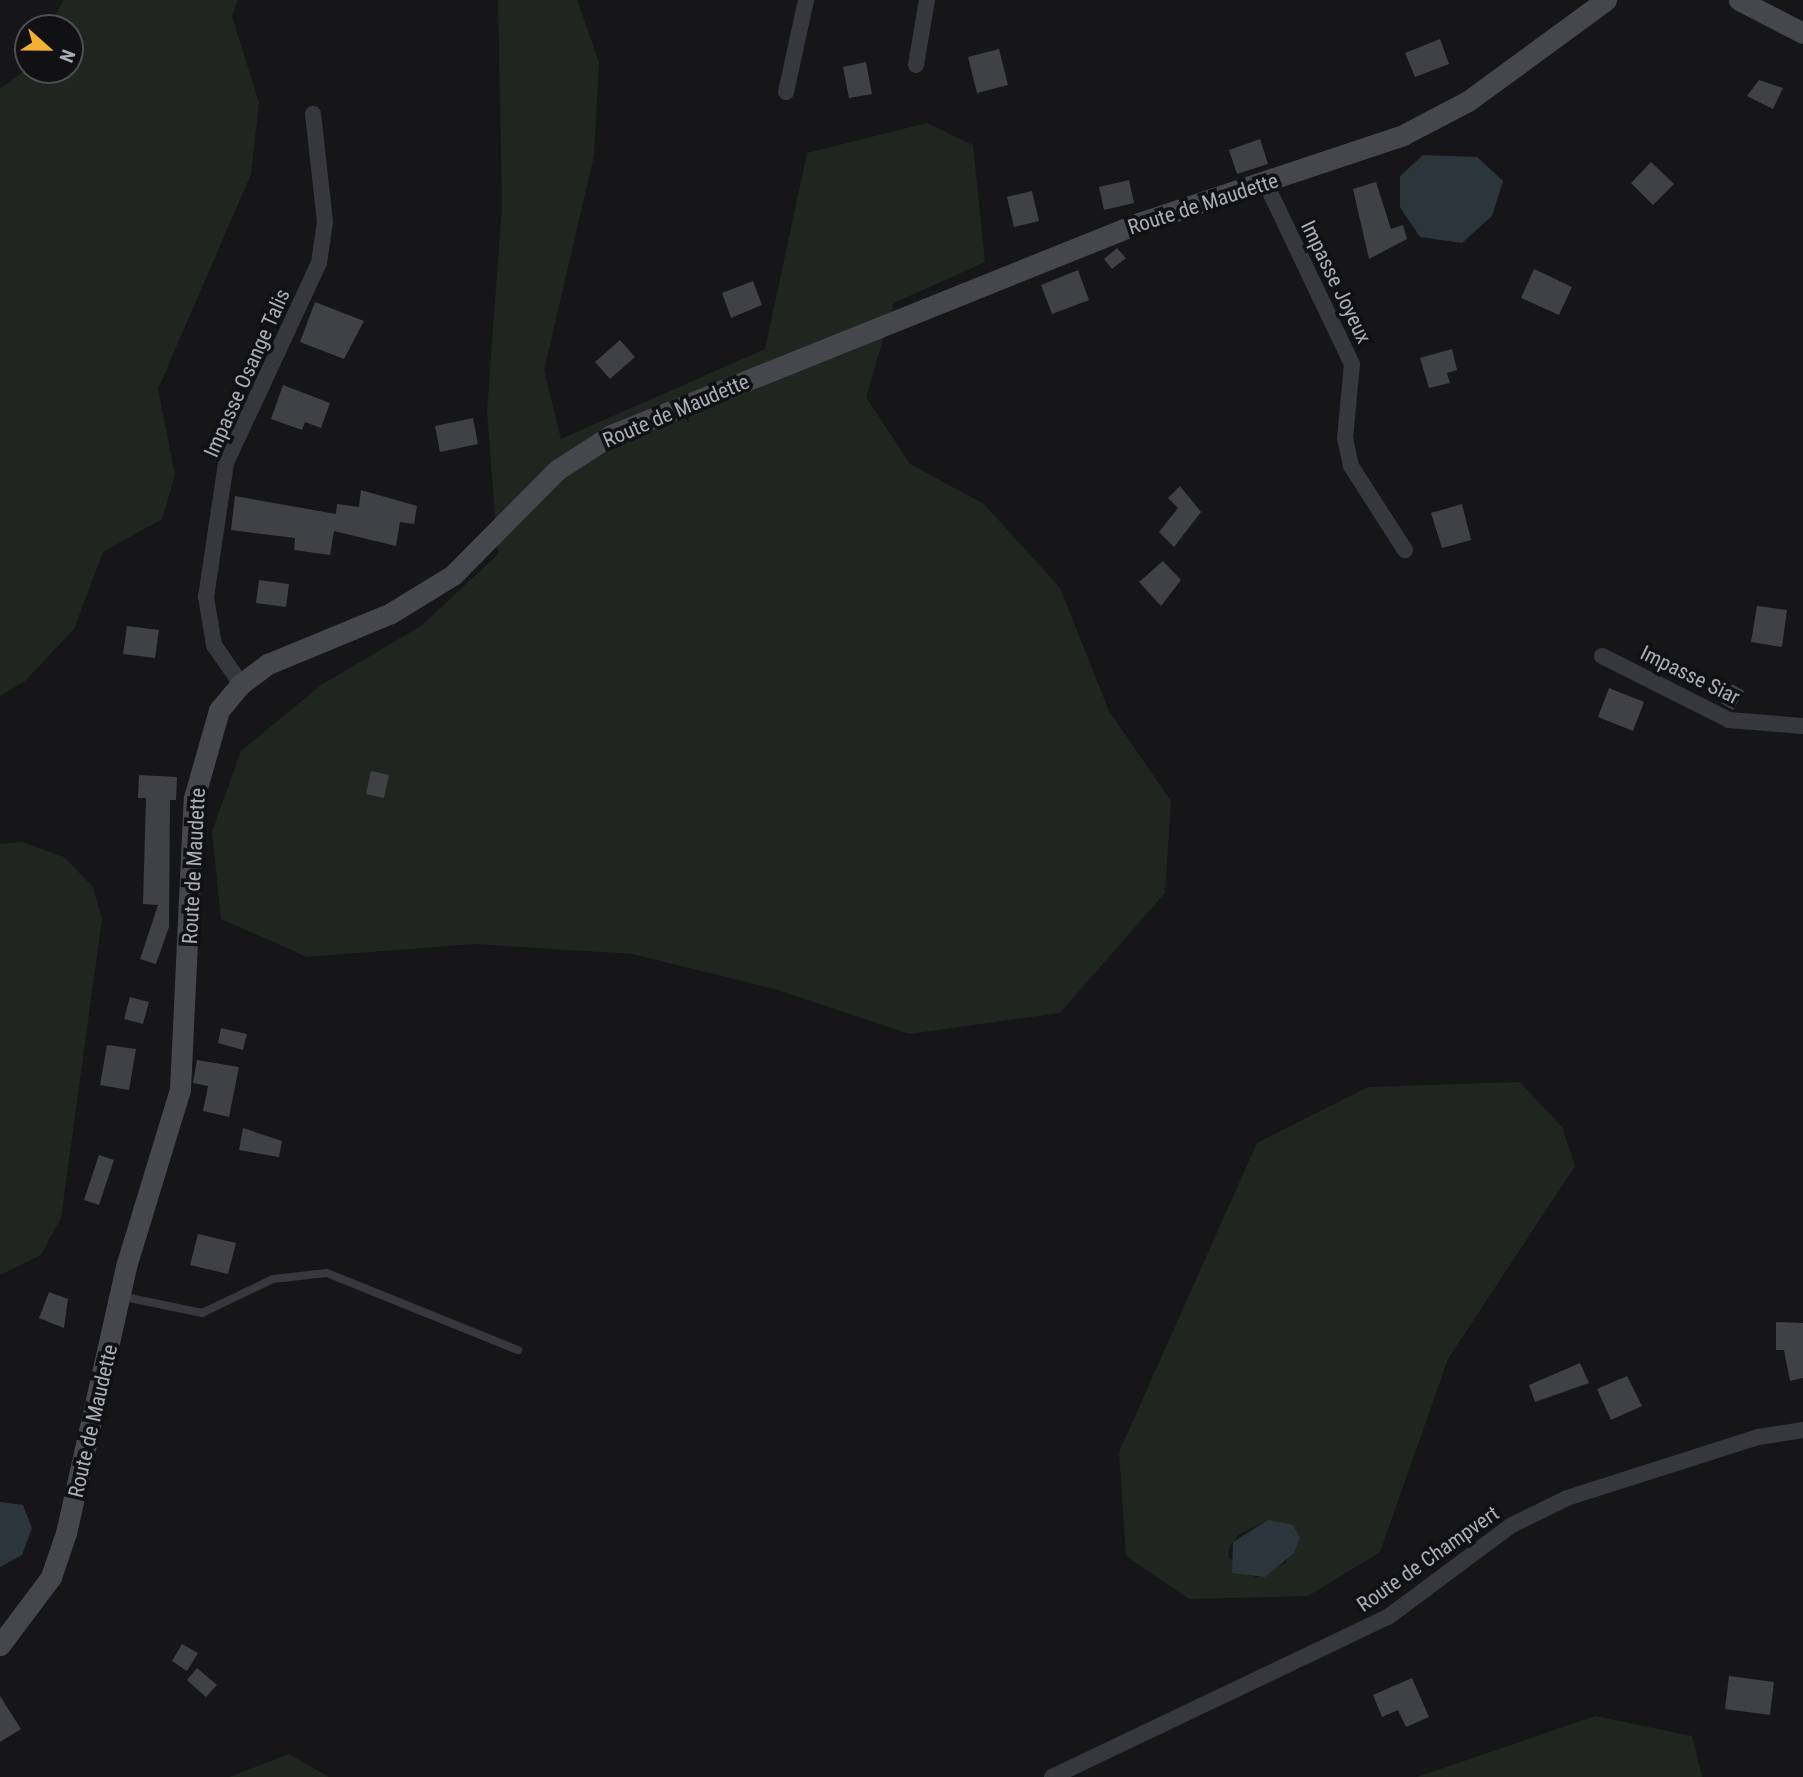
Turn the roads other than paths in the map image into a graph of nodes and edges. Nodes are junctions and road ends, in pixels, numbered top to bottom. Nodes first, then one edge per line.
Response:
1 (806, 0) edge
2 (927, 0) edge
3 (1606, 0) edge
4 (1740, 0) edge
5 (1779, 0) edge
6 (1798, 29) edge
7 (916, 65) dead end
8 (786, 92) dead end
9 (313, 114) dead end
10 (1267, 186) junction
11 (1405, 551) dead end
12 (1602, 656) dead end
13 (241, 684) junction
14 (1803, 726) edge
15 (120, 1296) junction
16 (518, 1350) dead end
17 (1803, 1430) edge
18 (4, 1634) edge
19 (1052, 1777) edge

1 - 8 street
2 - 7 street
3 - 10 street, Route de Maudette
4 - 6 street
5 - 6 street
9 - 13 street, Impasse Osange Talis
10 - 11 street, Impasse Joyeux
10 - 13 street, Route de Maudette
12 - 14 street, Impasse Siar
13 - 15 street, Route de Maudette
15 - 16 lane
15 - 18 street, Route de Maudette
17 - 19 street, Route de Champvert

